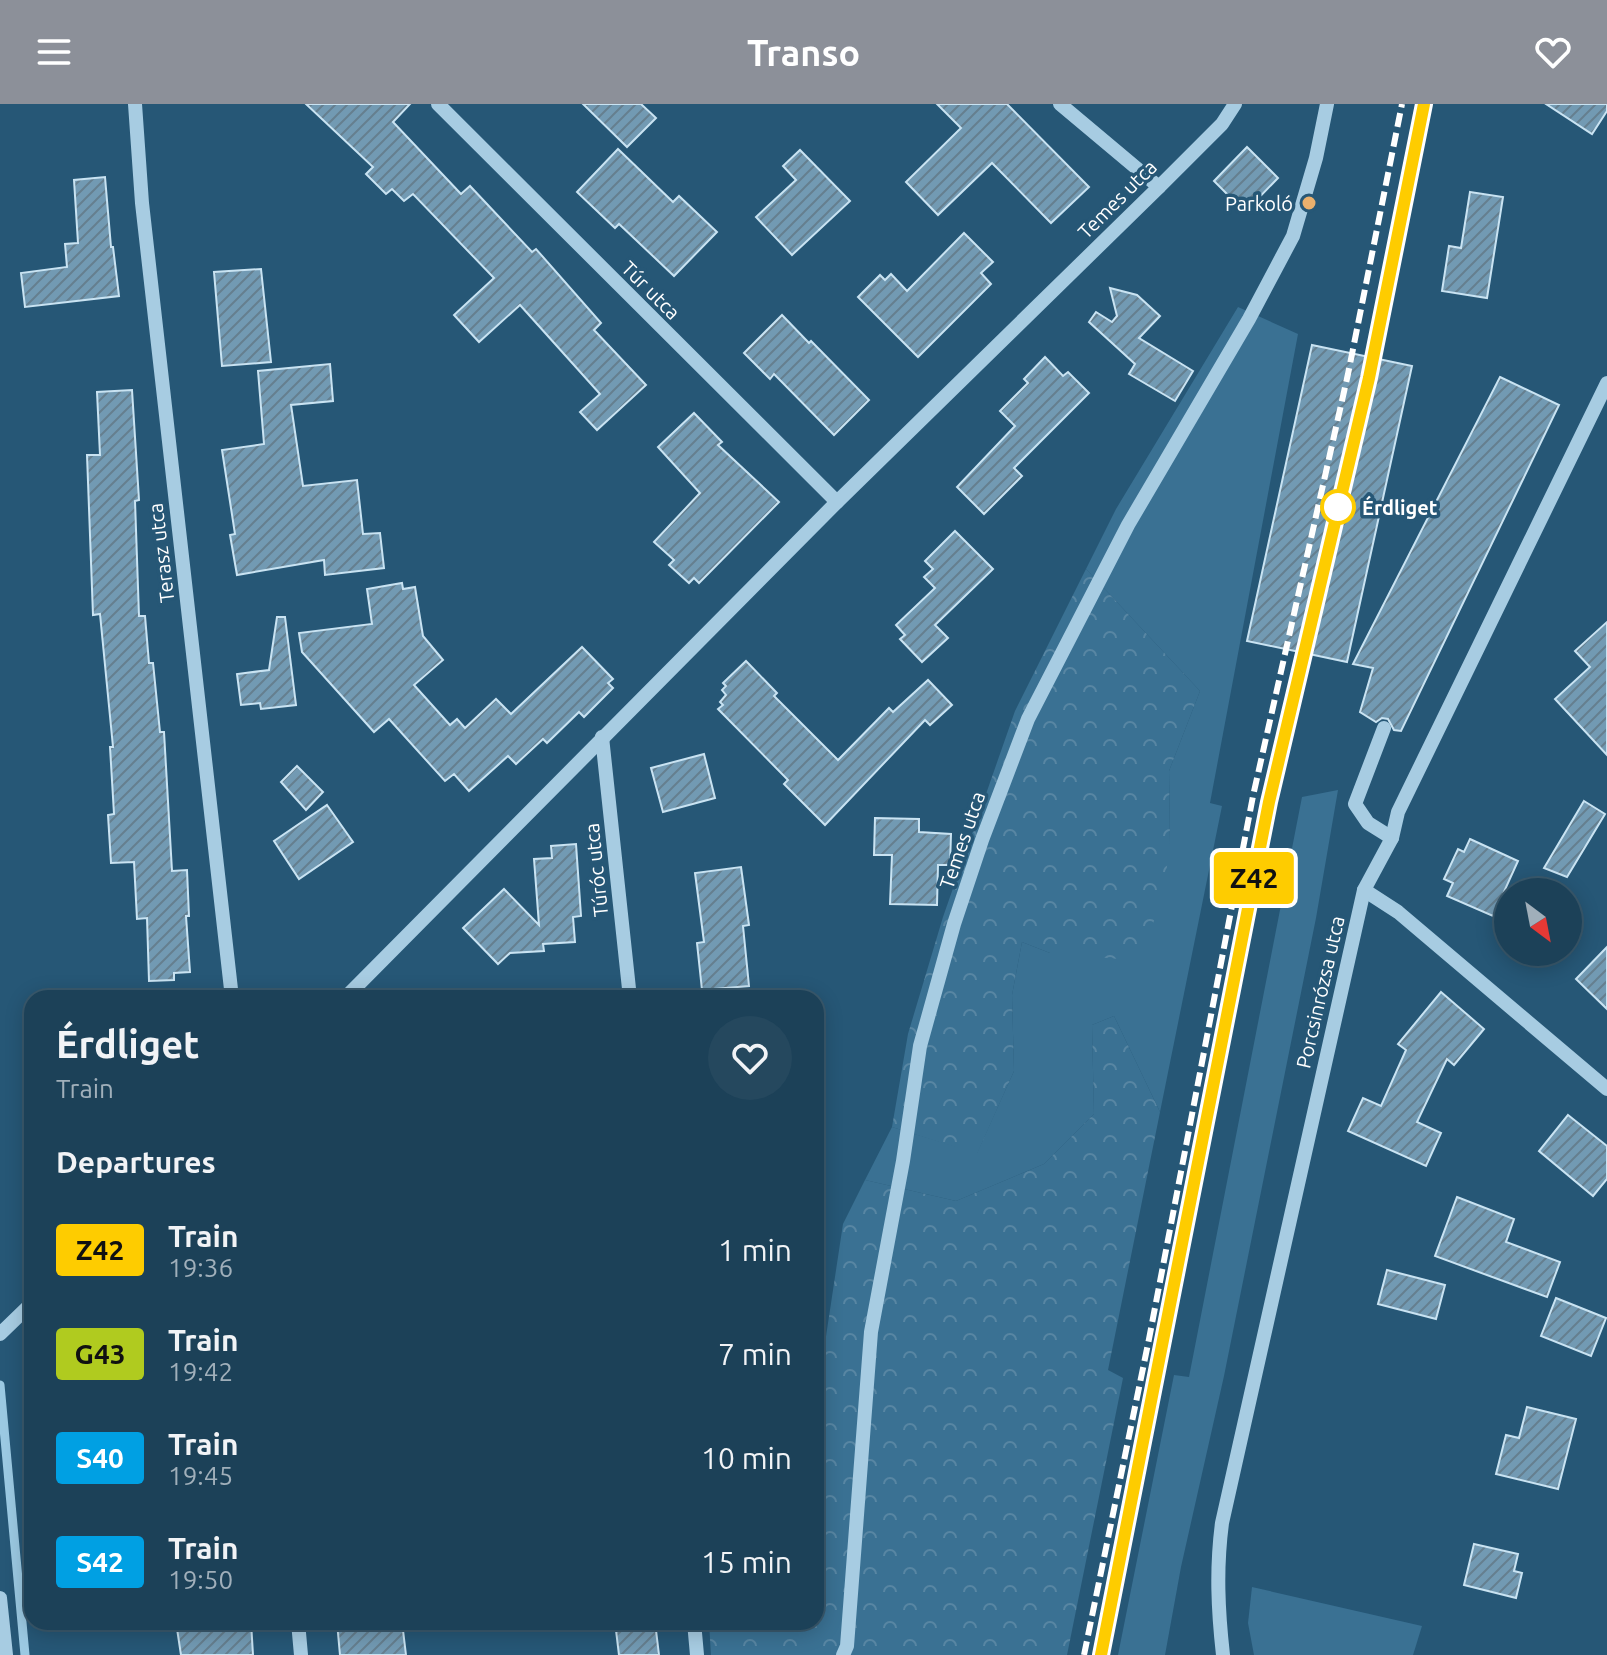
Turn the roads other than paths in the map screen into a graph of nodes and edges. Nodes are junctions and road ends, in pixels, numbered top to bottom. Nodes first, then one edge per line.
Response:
1 (135, 104) edge
2 (438, 104) edge
3 (1060, 104) edge
4 (1235, 104) edge
5 (1327, 104) edge
6 (1159, 187) junction
7 (1607, 383) edge
8 (837, 502) junction
9 (1384, 728) dead end
10 (602, 737) junction
11 (1392, 838) junction
12 (1364, 890) junction
13 (231, 990) edge
14 (353, 990) edge
15 (629, 990) edge
16 (1607, 1089) edge
17 (24, 1311) edge
18 (0, 1334) edge
19 (0, 1598) edge
20 (299, 1630) edge
21 (695, 1630) edge
22 (6, 1655) edge
23 (301, 1655) edge
24 (697, 1655) edge
25 (843, 1655) edge
26 (1223, 1655) edge

1 - 13 street, Terasz utca
2 - 8 street, Túr utca
3 - 6 street
4 - 6 street, Temes utca
5 - 25 street, Temes utca
6 - 8 street, Temes utca
7 - 11 street, Porcsinrózsa utca
8 - 10 street, Temes utca
9 - 11 street
10 - 14 street, Temes utca
10 - 15 street, Túróc utca
11 - 12 street, Porcsinrózsa utca
12 - 16 street
12 - 26 street, Porcsinrózsa utca
17 - 18 street
19 - 22 street
20 - 23 street
21 - 24 street

